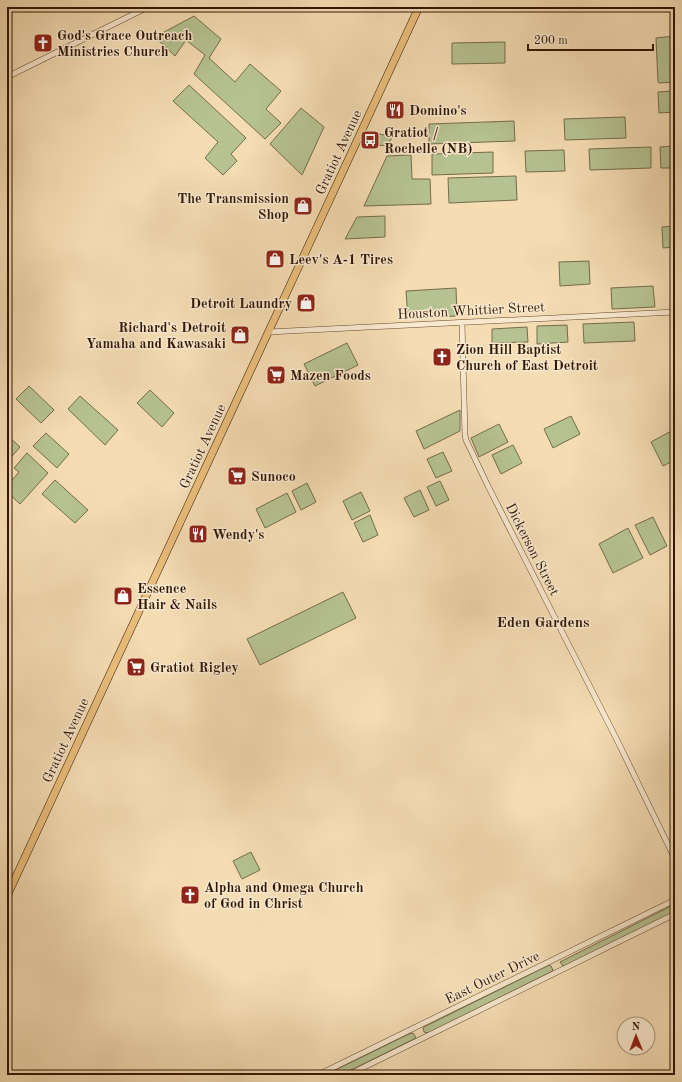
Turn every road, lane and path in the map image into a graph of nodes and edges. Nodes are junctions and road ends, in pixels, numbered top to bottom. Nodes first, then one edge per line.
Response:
1 (148, 7) edge
2 (419, 7) edge
3 (7, 77) edge
4 (675, 312) edge
5 (462, 323) junction
6 (268, 332) junction
7 (675, 859) edge
8 (7, 896) edge
9 (675, 900) edge
10 (675, 914) edge
11 (318, 1075) edge
12 (348, 1075) edge

1 - 3 street
2 - 6 main road, Gratiot Avenue
4 - 5 street, Houston Whittier Street
5 - 6 street, Houston Whittier Street
5 - 7 street, Dickerson Street
6 - 8 main road, Gratiot Avenue
9 - 11 street, East Outer Drive
10 - 12 street, East Outer Drive

